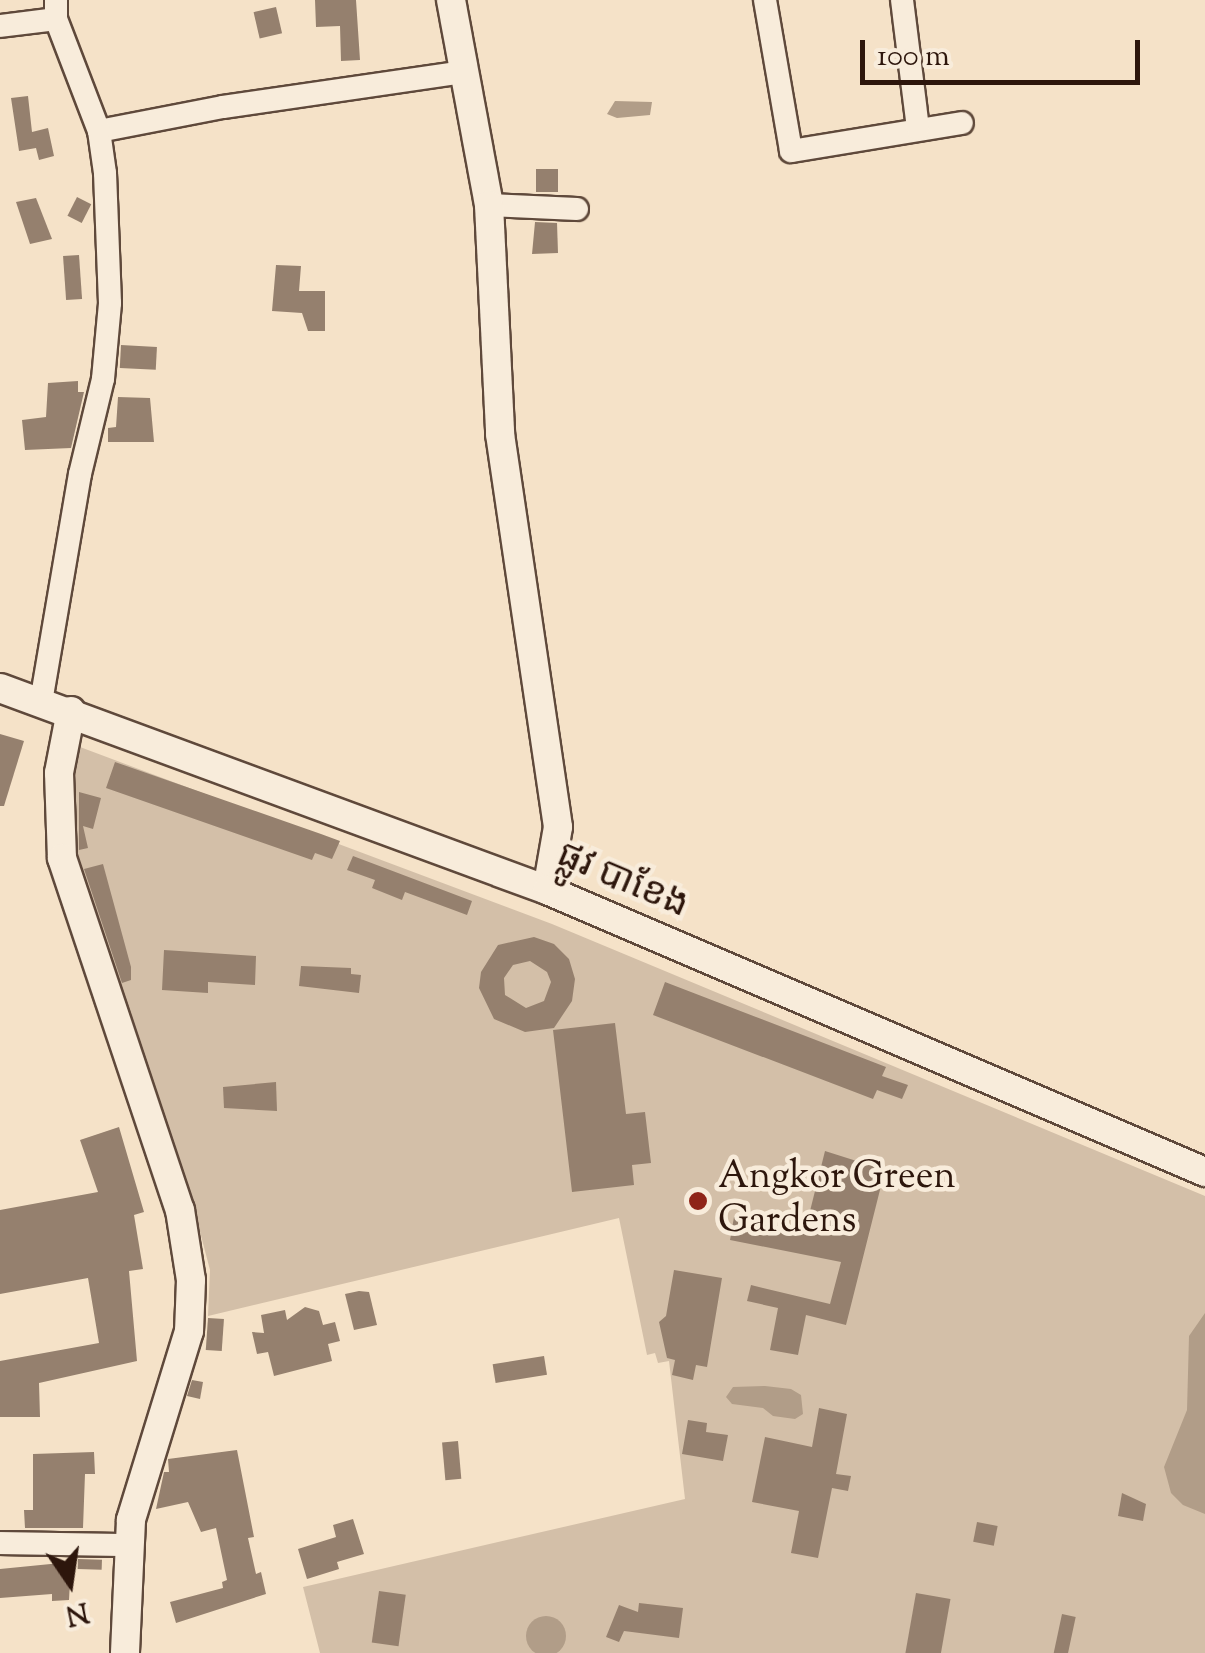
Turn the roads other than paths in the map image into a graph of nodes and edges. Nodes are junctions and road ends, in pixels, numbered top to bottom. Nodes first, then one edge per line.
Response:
1 (452, 0) edge
2 (765, 0) edge
3 (902, 0) edge
4 (56, 10) edge
5 (0, 26) edge
6 (464, 72) junction
7 (962, 123) dead end
8 (918, 129) junction
9 (99, 131) junction
10 (489, 205) junction
11 (577, 209) dead end
12 (0, 688) edge
13 (41, 702) junction
14 (71, 711) junction
15 (547, 890) junction
16 (1205, 1172) edge
17 (0, 1543) edge
18 (126, 1545) junction
19 (125, 1653) edge

1 - 6 street
2 - 8 street
3 - 8 street
4 - 5 street
4 - 9 street
6 - 9 street
6 - 10 street
7 - 8 street
9 - 13 street
10 - 11 street
10 - 15 street
12 - 13 street, ផ្លូវ បាខែង
13 - 14 street, ផ្លូវ បាខែង
14 - 15 street, ផ្លូវ បាខែង
14 - 18 street
15 - 16 street, ផ្លូវ បាខែង
17 - 18 street
18 - 19 street

